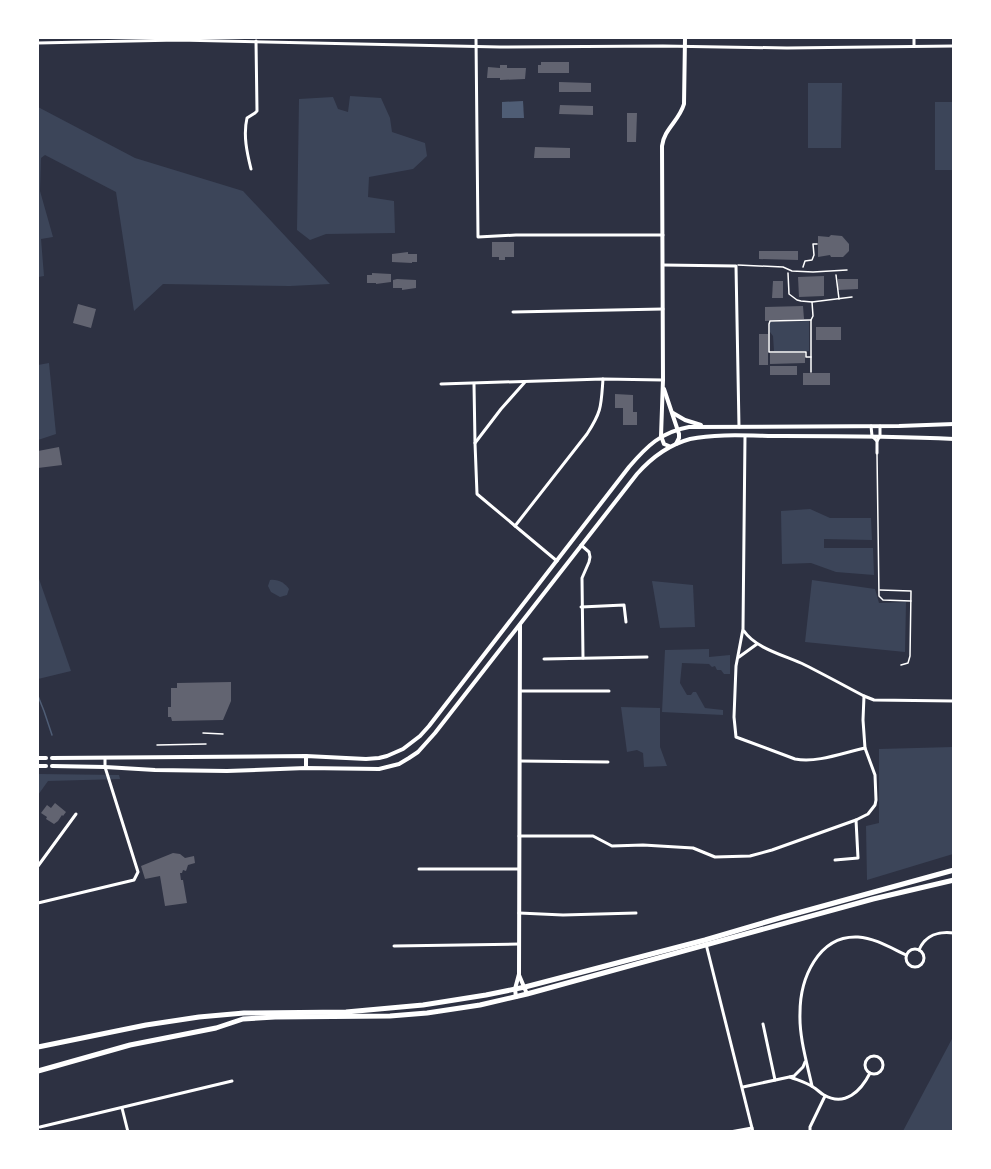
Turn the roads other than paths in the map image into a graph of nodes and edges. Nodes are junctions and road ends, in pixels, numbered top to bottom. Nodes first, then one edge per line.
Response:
1 (313, 38) edge
2 (476, 38) edge
3 (686, 38) edge
4 (914, 38) edge
5 (99, 39) edge
6 (178, 39) edge
7 (256, 41) junction
8 (38, 43) edge
9 (313, 43) junction
10 (914, 46) junction
11 (954, 46) edge
12 (476, 47) junction
13 (686, 47) junction
14 (251, 169) dead end
15 (663, 235) junction
16 (663, 265) junction
17 (735, 266) junction
18 (847, 270) dead end
19 (663, 309) junction
20 (513, 312) dead end
21 (603, 379) junction
22 (525, 382) junction
23 (663, 383) junction
24 (441, 384) dead end
25 (474, 384) junction
26 (673, 412) junction
27 (954, 424) edge
28 (871, 426) junction
29 (880, 426) junction
30 (705, 427) junction
31 (739, 427) junction
32 (678, 430) junction
33 (661, 436) junction
34 (745, 436) junction
35 (872, 436) junction
36 (880, 436) junction
37 (954, 439) edge
38 (877, 441) junction
39 (475, 443) junction
40 (674, 445) junction
41 (877, 453) joint
42 (515, 526) junction
43 (580, 545) junction
44 (557, 561) junction
45 (879, 590) junction
46 (911, 601) junction
47 (582, 607) junction
48 (513, 618) junction
49 (626, 622) dead end
50 (520, 624) junction
51 (743, 629) junction
52 (757, 644) junction
53 (647, 657) dead end
54 (583, 658) junction
55 (737, 658) junction
56 (544, 659) dead end
57 (901, 665) dead end
58 (520, 691) junction
59 (609, 691) dead end
60 (864, 696) junction
61 (954, 701) edge
62 (203, 733) dead end
63 (223, 734) dead end
64 (206, 744) dead end
65 (157, 745) dead end
66 (865, 748) junction
67 (306, 756) junction
68 (38, 758) edge
69 (46, 758) dead end
70 (105, 758) junction
71 (519, 761) junction
72 (608, 762) dead end
73 (38, 766) edge
74 (46, 766) dead end
75 (105, 767) junction
76 (306, 768) junction
77 (76, 814) dead end
78 (856, 820) junction
79 (519, 836) junction
80 (835, 860) dead end
81 (38, 866) edge
82 (419, 869) dead end
83 (519, 869) junction
84 (954, 870) edge
85 (954, 880) edge
86 (38, 903) edge
87 (519, 913) junction
88 (636, 913) dead end
89 (954, 933) edge
90 (705, 943) junction
91 (519, 944) junction
92 (394, 946) dead end
93 (919, 950) junction
94 (906, 955) junction
95 (519, 974) junction
96 (525, 987) junction
97 (515, 989) junction
98 (526, 994) junction
99 (516, 997) junction
100 (763, 1024) dead end
101 (38, 1047) edge
102 (806, 1060) junction
103 (38, 1071) edge
104 (870, 1073) junction
105 (790, 1077) junction
106 (775, 1080) junction
107 (232, 1082) dead end
108 (812, 1086) junction
109 (742, 1087) junction
110 (825, 1096) junction
111 (122, 1108) junction
112 (40, 1127) dead end
113 (752, 1130) edge
114 (128, 1131) edge
115 (730, 1131) edge
116 (810, 1131) edge

1 - 9 street
2 - 12 street
3 - 13 street
4 - 10 street
5 - 6 street
5 - 8 street
6 - 7 street
7 - 9 street
7 - 14 street
9 - 12 street
10 - 11 street
10 - 13 street
12 - 13 street
12 - 15 street
13 - 15 street
15 - 16 street
16 - 17 street
16 - 19 street
17 - 18 lane
17 - 31 street
19 - 20 street
19 - 23 street
21 - 22 street
21 - 23 street
21 - 42 street
22 - 25 street
22 - 39 street
23 - 26 street
23 - 33 street
24 - 25 street
25 - 39 street
26 - 30 street
26 - 32 street
27 - 29 street
28 - 29 street
28 - 31 street
28 - 35 street
29 - 36 street
30 - 31 street
30 - 32 street
32 - 33 street
32 - 40 street
33 - 40 street
33 - 44 street
34 - 35 street
34 - 40 street
34 - 51 street
35 - 36 street
35 - 38 street
36 - 37 street
36 - 38 street
38 - 41 street
39 - 42 street
40 - 43 street
41 - 45 lane
42 - 44 street
43 - 47 street
43 - 50 street
44 - 48 street
45 - 46 lane
45 - 46 lane
46 - 57 lane
47 - 49 street
47 - 54 street
48 - 50 street
48 - 67 street
50 - 58 street
50 - 76 street
51 - 52 street
51 - 55 street
52 - 55 street
52 - 60 street
53 - 54 street
54 - 56 street
55 - 66 street
58 - 59 street
58 - 71 street
60 - 61 street
60 - 66 street
62 - 63 lane
64 - 65 lane
66 - 78 street
67 - 70 street
67 - 76 street
68 - 69 street
70 - 75 street
70 - 75 street
71 - 72 street
71 - 79 street
73 - 74 street
75 - 76 street
75 - 86 street
77 - 81 street
78 - 79 street
78 - 80 street
79 - 83 street
82 - 83 street
83 - 87 street
84 - 90 main road
85 - 90 main road
87 - 88 street
87 - 91 street
89 - 93 street
90 - 96 main road
90 - 98 main road
90 - 109 street
91 - 92 street
91 - 95 street
93 - 94 street
93 - 94 street
94 - 102 street
95 - 96 street
95 - 97 street
96 - 97 main road
96 - 98 street
97 - 99 street
97 - 101 main road
98 - 99 main road
99 - 103 main road
100 - 106 street
102 - 105 street
102 - 108 street
104 - 104 street
104 - 110 street
105 - 106 street
105 - 108 street
106 - 109 street
107 - 111 street
108 - 110 street
109 - 113 street
110 - 116 street
111 - 112 street
111 - 114 street
113 - 115 street

